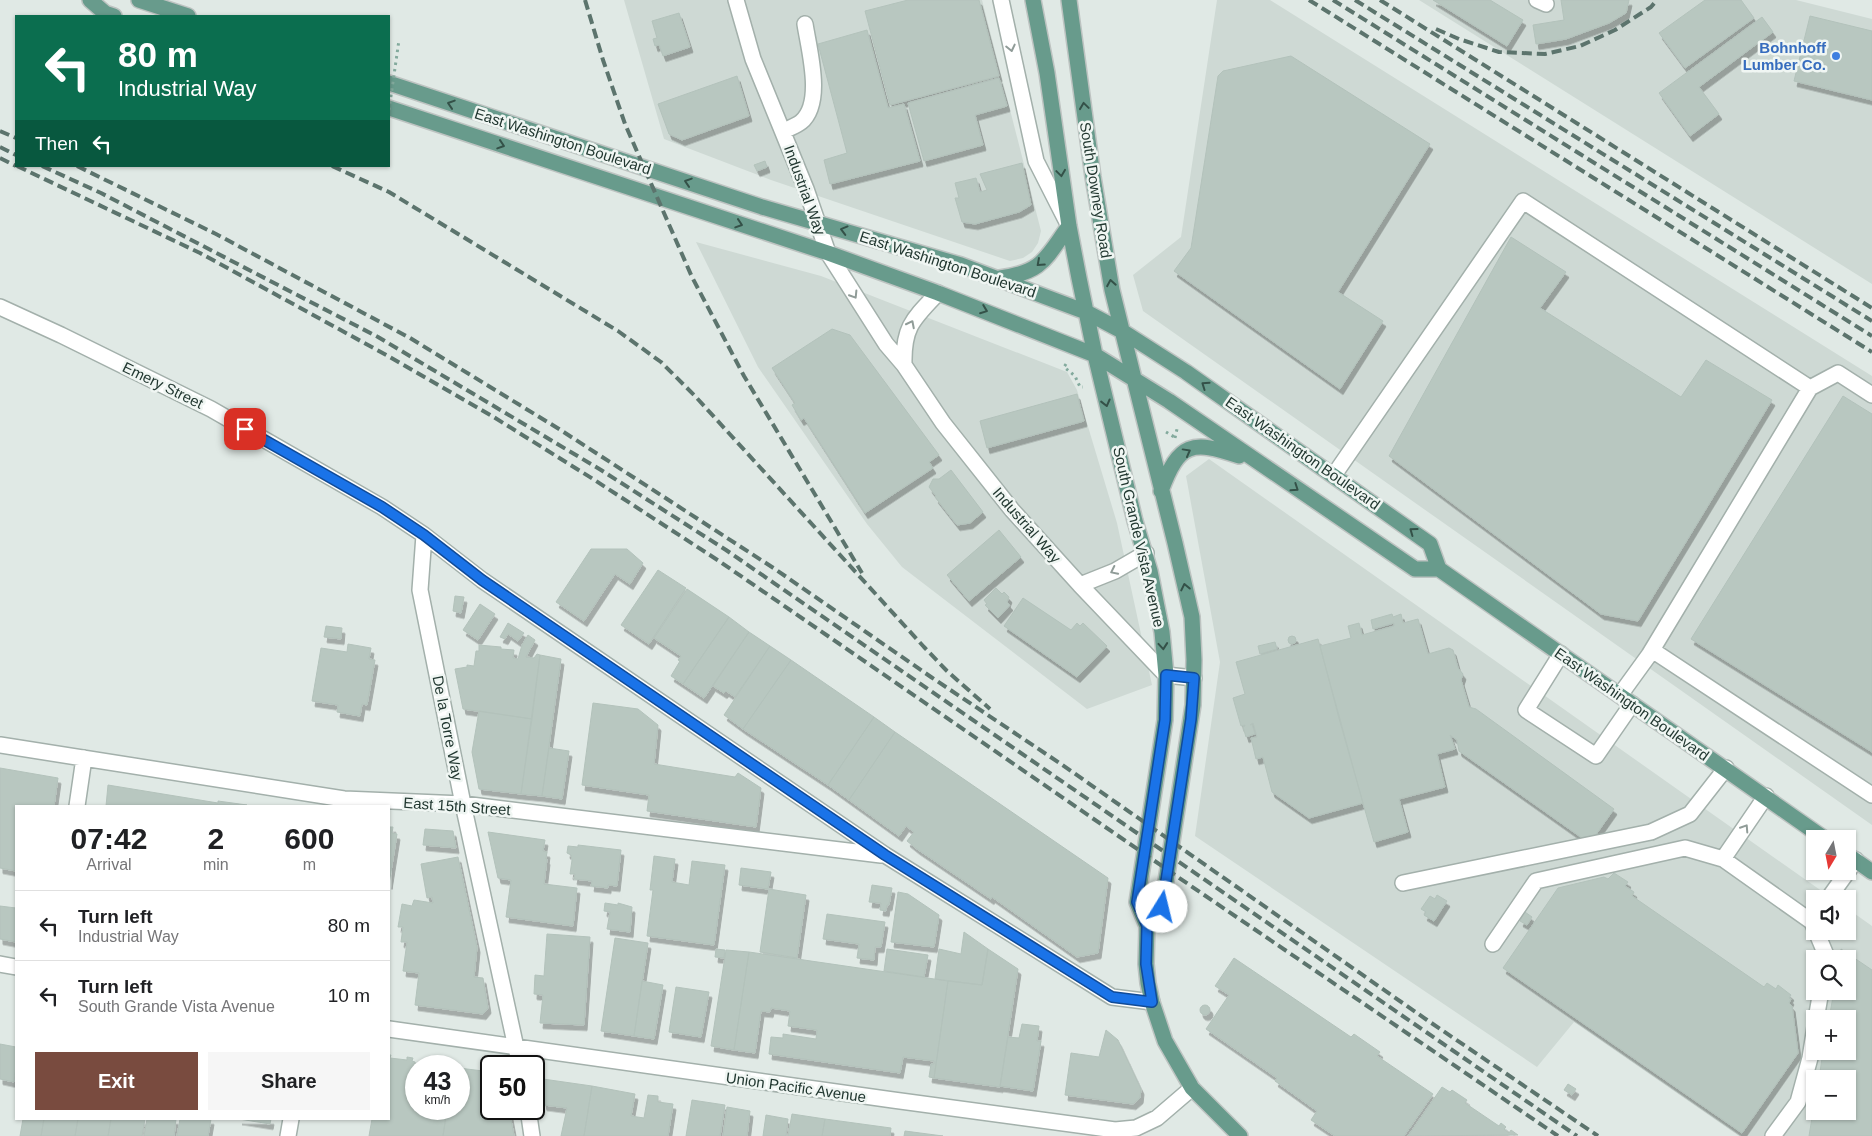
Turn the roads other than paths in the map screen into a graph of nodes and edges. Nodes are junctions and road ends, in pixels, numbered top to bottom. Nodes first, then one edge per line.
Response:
1 (90, 0) edge
2 (140, 0) edge
3 (736, 0) edge
4 (1001, 0) edge
5 (1033, 0) edge
6 (1069, 0) edge
7 (111, 15) edge
8 (185, 15) edge
9 (805, 24) dead end
10 (390, 83) edge
11 (390, 109) edge
12 (784, 131) junction
13 (818, 223) junction
14 (1069, 226) junction
15 (828, 253) junction
16 (997, 278) junction
17 (938, 293) junction
18 (0, 307) edge
19 (1086, 312) junction
20 (1122, 331) junction
21 (1095, 355) junction
22 (904, 365) junction
23 (1133, 379) junction
24 (1810, 388) junction
25 (1872, 395) edge
26 (1255, 461) junction
27 (1334, 475) junction
28 (1161, 491) junction
29 (424, 535) junction
30 (1146, 553) junction
31 (1439, 569) junction
32 (1080, 585) junction
33 (1652, 650) junction
34 (1561, 654) junction
35 (1166, 675) junction
36 (1194, 678) junction
37 (1626, 699) junction
38 (0, 745) edge
39 (84, 758) junction
40 (1726, 768) junction
41 (1872, 795) edge
42 (1766, 796) junction
43 (343, 803) edge
44 (463, 804) junction
45 (76, 805) edge
46 (1813, 830) edge
47 (885, 855) junction
48 (1723, 859) junction
49 (1856, 860) edge
50 (1872, 872) edge
51 (1403, 883) dead end
52 (1806, 919) edge
53 (1147, 926) junction
54 (1493, 944) dead end
55 (0, 964) edge
56 (15, 967) edge
57 (1152, 1002) junction
58 (390, 1029) edge
59 (517, 1047) junction
60 (518, 1055) edge
61 (1809, 1060) edge
62 (1192, 1088) junction
63 (291, 1120) edge
64 (530, 1120) edge
65 (1144, 1130) edge
66 (288, 1136) edge
67 (532, 1136) edge
68 (1240, 1136) edge
69 (1773, 1136) edge

1 - 7 main road
2 - 8 main road
3 - 12 street, Industrial Way
4 -> 14 street
5 -> 14 main road, South Downey Road
20 -> 6 main road, South Downey Road
9 - 12 street
13 -> 10 main road, East Washington Boulevard
11 -> 15 main road, East Washington Boulevard
12 - 13 street, Industrial Way
13 - 15 street, Industrial Way
16 -> 13 main road, East Washington Boulevard
14 -> 16 main road
14 - 19 main road, South Downey Road
15 - 17 main road, East Washington Boulevard
15 -> 22 street, Industrial Way
16 - 19 main road, East Washington Boulevard
17 -> 21 main road, East Washington Boulevard
22 -> 17 street
18 - 29 street, Emery Street
19 - 20 main road, East Washington Boulevard
19 - 21 main road, South Downey Road
20 - 23 main road, South Downey Road
27 -> 20 main road, East Washington Boulevard
21 - 23 main road, East Washington Boulevard
21 -> 30 main road, South Grande Vista Avenue
22 - 32 street, Industrial Way
23 - 26 main road, East Washington Boulevard
23 - 28 main road, South Grande Vista Avenue
24 - 25 street
24 - 27 street
24 - 33 street
28 -> 26 main road
26 -> 31 main road, East Washington Boulevard
31 -> 27 main road, East Washington Boulevard
36 -> 28 main road, South Grande Vista Avenue
29 - 44 street, De la Torre Way
29 - 47 street, Emery Street
30 -> 32 street
30 -> 35 main road, South Grande Vista Avenue
31 - 34 main road, East Washington Boulevard
32 - 35 street, Industrial Way
33 - 37 street
33 - 41 street
34 - 37 main road, East Washington Boulevard
34 - 37 street
35 - 36 street
35 - 53 main road, South Grande Vista Avenue
36 - 53 main road, South Grande Vista Avenue
37 - 40 main road, East Washington Boulevard
38 - 39 street, East 15th Street
39 - 43 street, East 15th Street
39 - 45 street
40 - 42 main road, East Washington Boulevard
40 - 51 street
42 - 46 main road, East Washington Boulevard
48 -> 42 street
43 - 44 street, East 15th Street
44 - 47 street, East 15th Street
44 - 59 street, De la Torre Way
47 - 57 street, Emery Street
48 - 52 street
48 - 54 street
49 - 50 main road
53 - 57 main road, South Grande Vista Avenue
55 - 56 street
57 - 62 main road, South Grande Vista Avenue
58 - 59 street, Union Pacific Avenue
59 - 60 street, De la Torre Way
59 - 65 street, Union Pacific Avenue
61 - 69 street
62 - 65 street, Union Pacific Avenue
62 - 68 main road, South Grande Vista Avenue
63 - 66 street
64 - 67 street

